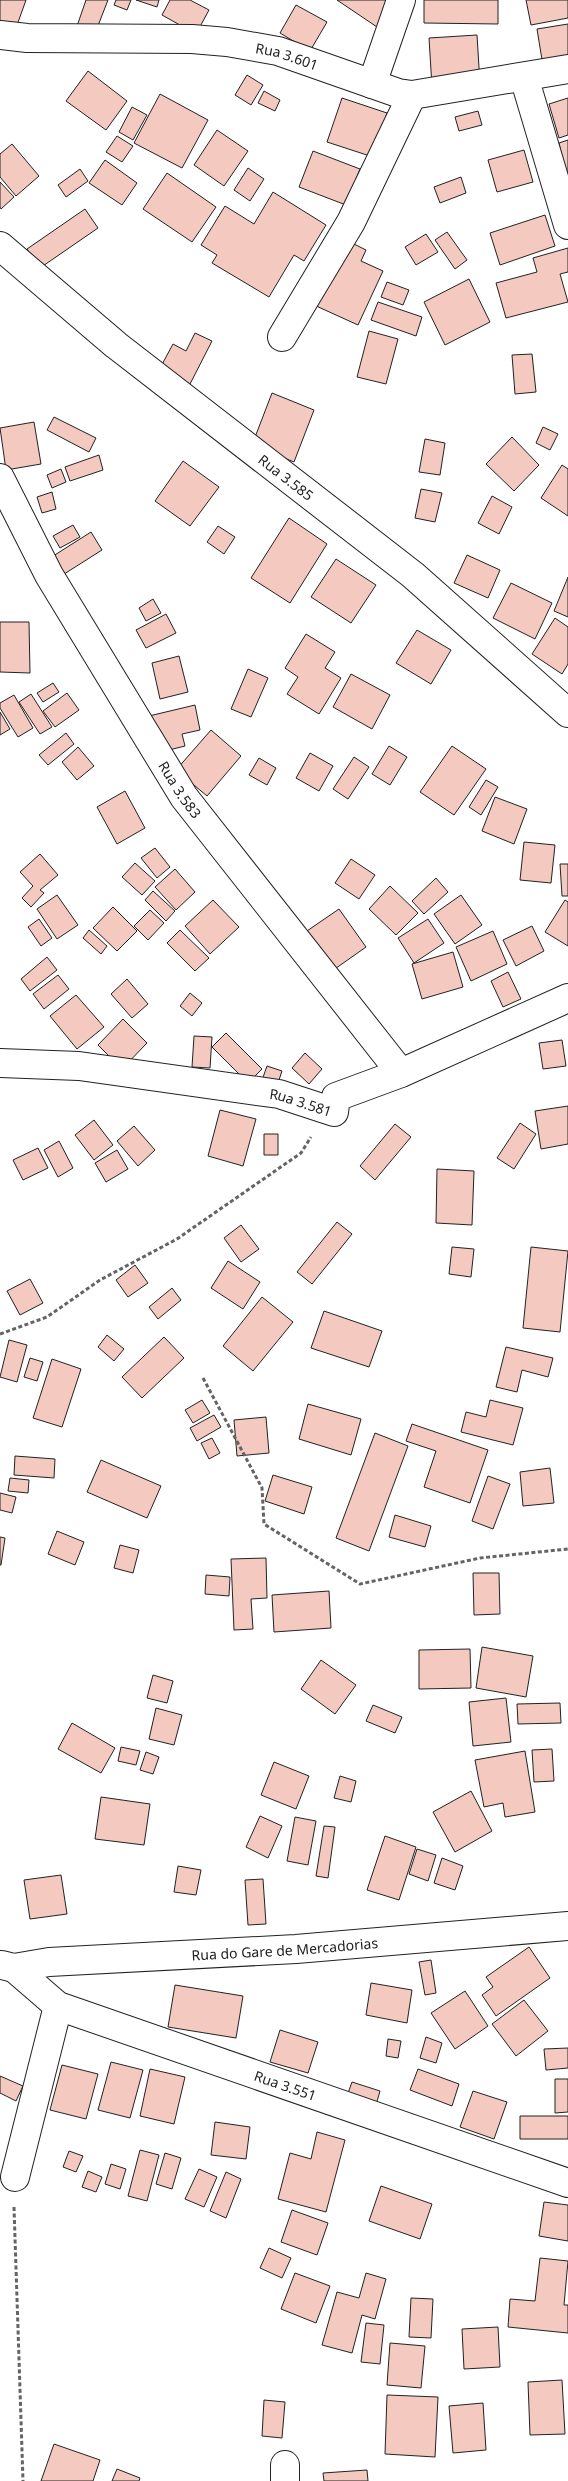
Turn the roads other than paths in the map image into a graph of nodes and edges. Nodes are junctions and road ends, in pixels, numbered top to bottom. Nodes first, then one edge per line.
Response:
1 (401, 0) edge
2 (0, 35) edge
3 (568, 69) edge
4 (524, 77) junction
5 (372, 84) junction
6 (412, 94) junction
7 (568, 225) edge
8 (0, 246) edge
9 (282, 337) dead end
10 (0, 478) edge
11 (568, 713) edge
12 (568, 998) edge
13 (0, 1063) edge
14 (401, 1073) junction
15 (568, 1926) edge
16 (7, 1966) edge
17 (58, 2006) junction
18 (16, 2177) road end
19 (568, 2183) edge

1 - 5 street
2 - 5 street, Rua 3.601
3 - 4 street, Rua 3.601
4 - 6 street, Rua 3.601
4 - 7 street
5 - 6 street, Rua 3.601
6 - 9 street
8 - 11 street, Rua 3.585
10 - 14 street, Rua 3.583
12 - 14 street, Rua 3.581
13 - 14 street, Rua 3.581
15 - 16 street, Rua do Gare de Mercadorias
16 - 17 street, Rua 3.551
17 - 18 street
17 - 19 street, Rua 3.551

